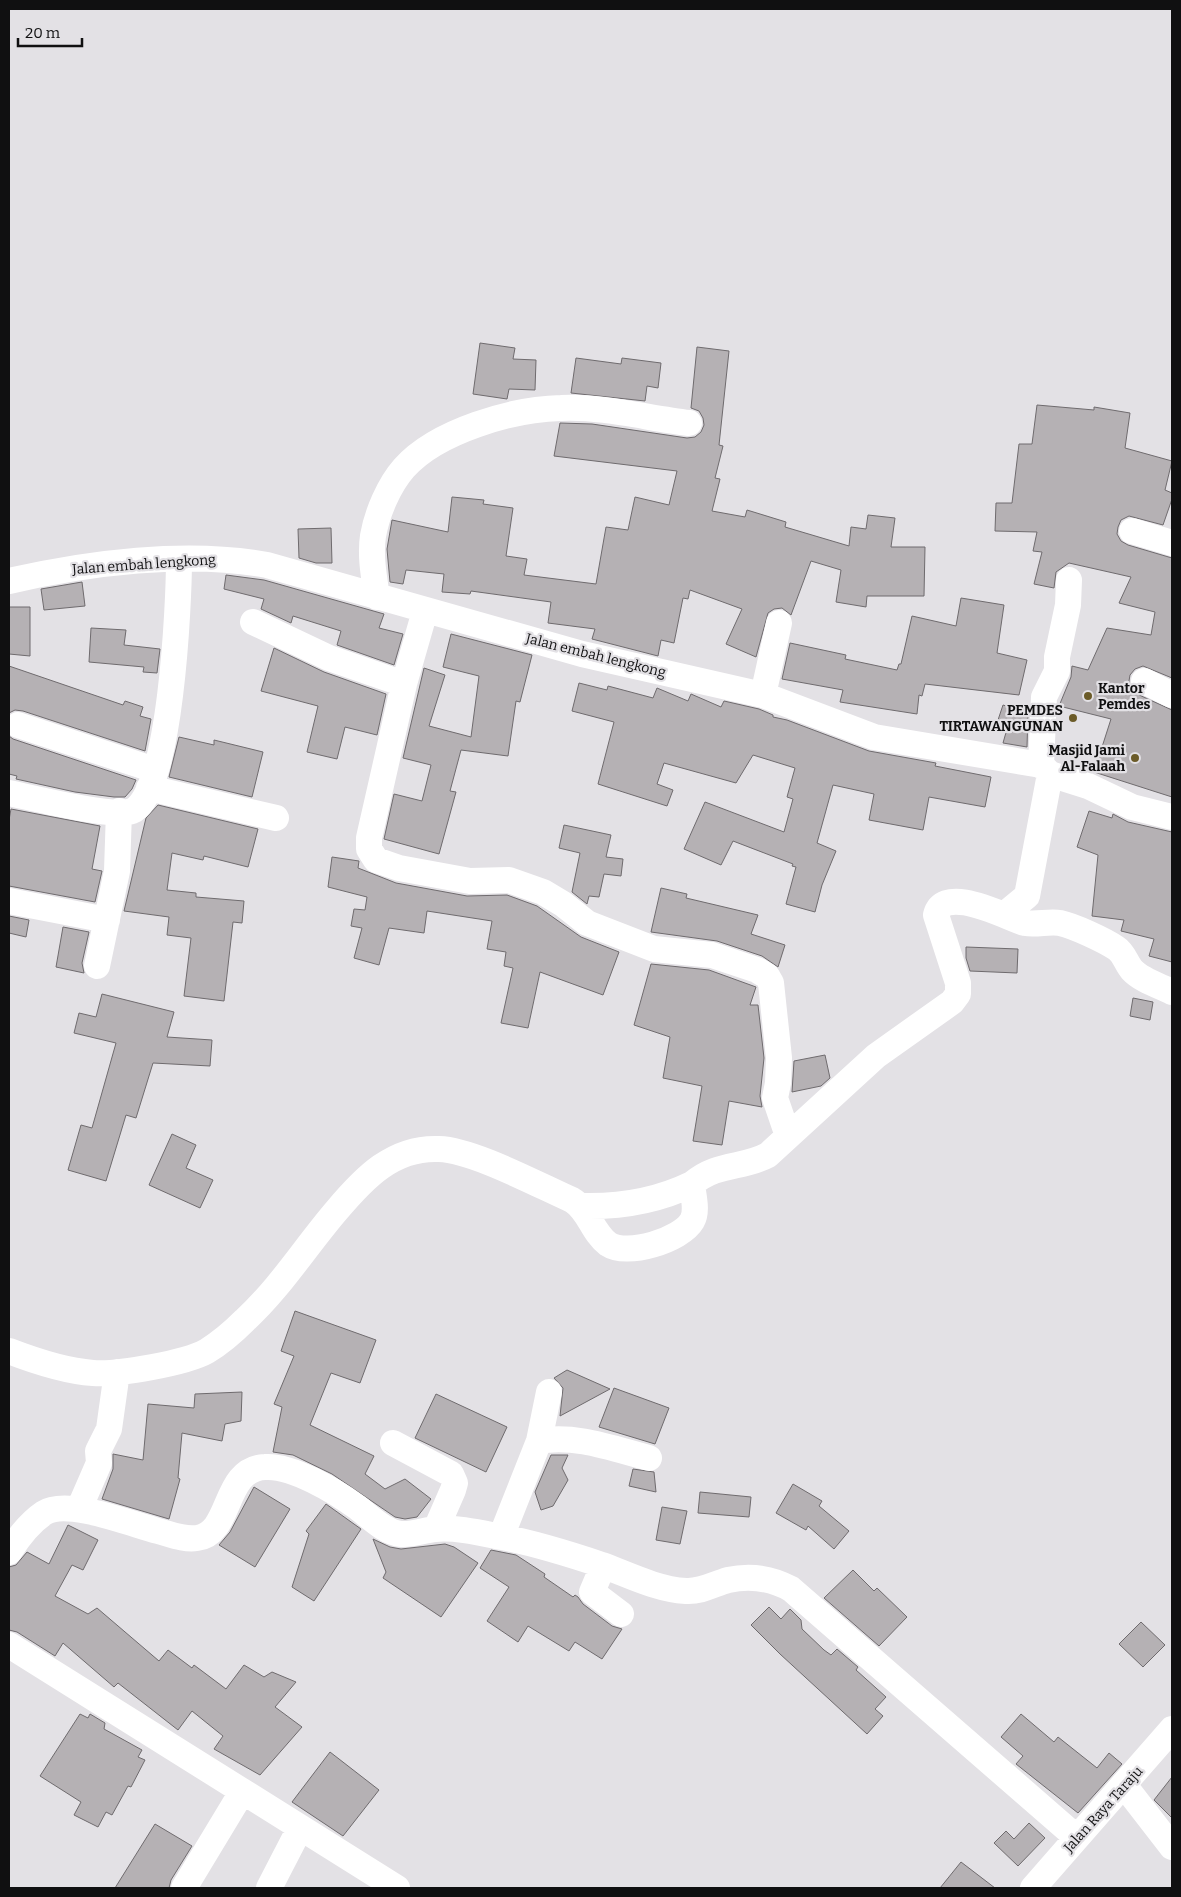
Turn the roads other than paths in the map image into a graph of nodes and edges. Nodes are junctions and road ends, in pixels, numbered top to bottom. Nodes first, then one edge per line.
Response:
1 (689, 423) dead end
2 (1132, 531) dead end
3 (1172, 543) edge
4 (179, 560) junction
5 (1069, 580) dead end
6 (9, 581) edge
7 (377, 597) junction
8 (425, 611) junction
9 (253, 622) dead end
10 (779, 623) dead end
11 (1144, 681) dead end
12 (404, 684) junction
13 (763, 695) junction
14 (1172, 695) edge
15 (18, 725) dead end
16 (1045, 769) junction
17 (152, 779) junction
18 (9, 793) edge
19 (119, 811) junction
20 (1172, 817) edge
21 (276, 818) dead end
22 (9, 901) edge
23 (1005, 914) junction
24 (107, 920) junction
25 (97, 966) dead end
26 (1172, 992) edge
27 (788, 1136) junction
28 (692, 1184) junction
29 (582, 1206) junction
30 (9, 1351) edge
31 (118, 1372) junction
32 (549, 1392) dead end
33 (539, 1441) junction
34 (393, 1443) dead end
35 (649, 1458) dead end
36 (79, 1509) junction
37 (436, 1529) junction
38 (501, 1537) junction
39 (9, 1552) edge
40 (603, 1566) junction
41 (621, 1614) dead end
42 (9, 1645) edge
43 (1172, 1729) edge
44 (1124, 1785) junction
45 (242, 1792) junction
46 (300, 1828) junction
47 (1076, 1837) junction
48 (1172, 1847) edge
49 (184, 1888) edge
50 (269, 1888) edge
51 (397, 1888) edge
52 (1033, 1888) edge

1 - 7 street
2 - 3 street
4 - 6 street, Jalan embah lengkong
4 - 7 street, Jalan embah lengkong
4 - 17 street
5 - 16 street
7 - 8 street, Jalan embah lengkong
8 - 12 street
8 - 13 street, Jalan embah lengkong
9 - 12 street
10 - 13 street
11 - 14 street
12 - 27 street
13 - 16 street, Jalan embah lengkong
15 - 17 street
16 - 20 street, Jalan embah lengkong
16 - 23 street
17 - 19 street
17 - 21 street
18 - 19 street
19 - 24 street
22 - 24 street
23 - 26 street
23 - 27 street
24 - 25 street
27 - 28 street
28 - 29 street
28 - 29 street
29 - 31 street
30 - 31 street
31 - 36 street
32 - 33 street
33 - 35 street
33 - 38 street
34 - 37 street
36 - 37 street
36 - 39 street
37 - 38 street
38 - 40 street
40 - 41 street
40 - 47 street
42 - 45 street
43 - 44 street, Jalan Raya Taraju
44 - 47 street, Jalan Raya Taraju
44 - 48 street
45 - 46 street
45 - 49 street
46 - 50 street
46 - 51 street
47 - 52 street, Jalan Raya Taraju

